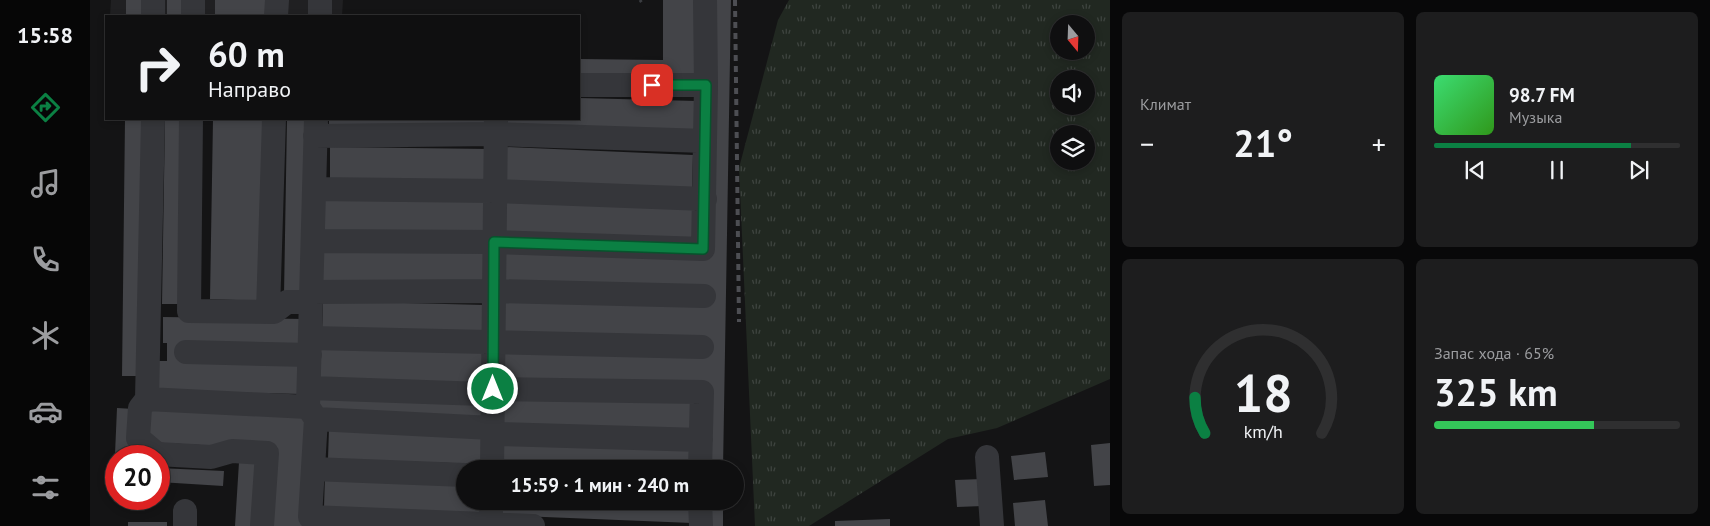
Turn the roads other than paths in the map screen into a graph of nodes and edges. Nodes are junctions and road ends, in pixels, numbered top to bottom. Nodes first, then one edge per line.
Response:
1 (153, 0) edge
2 (193, 0) edge
3 (277, 0) edge
4 (320, 0) edge
5 (705, 0) edge
6 (153, 15) edge
7 (193, 15) edge
8 (276, 15) edge
9 (320, 15) edge
10 (580, 85) edge
11 (706, 85) junction
12 (152, 120) edge
13 (192, 120) edge
14 (274, 120) edge
15 (496, 126) edge
16 (316, 127) edge
17 (705, 141) junction
18 (314, 189) junction
19 (495, 191) junction
20 (705, 199) junction
21 (313, 241) junction
22 (494, 242) junction
23 (494, 292) junction
24 (704, 296) dead end
25 (311, 297) junction
26 (268, 312) junction
27 (493, 343) junction
28 (310, 346) junction
29 (702, 347) dead end
30 (186, 352) dead end
31 (493, 389) junction
32 (147, 399) junction
33 (311, 405) junction
34 (492, 428) junction
35 (701, 440) junction
36 (987, 457) dead end
37 (492, 460) edge
38 (700, 460) edge
39 (313, 469) junction
40 (456, 475) edge
41 (491, 510) edge
42 (700, 510) edge
43 (491, 525) edge
44 (262, 526) edge
45 (533, 526) edge
46 (700, 526) edge
47 (992, 526) edge

1 - 6 street
2 - 7 street
3 - 8 street
4 - 9 street
5 - 11 street
10 - 11 street
11 - 17 street
12 - 32 street
13 - 26 street
14 - 26 street
15 - 16 street
15 - 17 street
15 - 19 street
16 - 18 street
17 - 20 street
18 - 19 street
18 - 21 street
19 - 20 street
19 - 22 street
20 - 22 street
21 - 22 street
21 - 25 street
22 - 23 street
23 - 24 street
23 - 25 street
23 - 27 street
25 - 26 street
25 - 28 street
27 - 28 street
27 - 29 street
27 - 31 street
28 - 30 street
28 - 33 street
31 - 33 street
31 - 34 street
31 - 35 street
32 - 33 street
32 - 44 street
33 - 34 street
33 - 39 street
34 - 35 street
34 - 37 street
35 - 38 street
36 - 47 street
39 - 40 street
39 - 43 street
41 - 43 street
42 - 46 street
43 - 45 street

